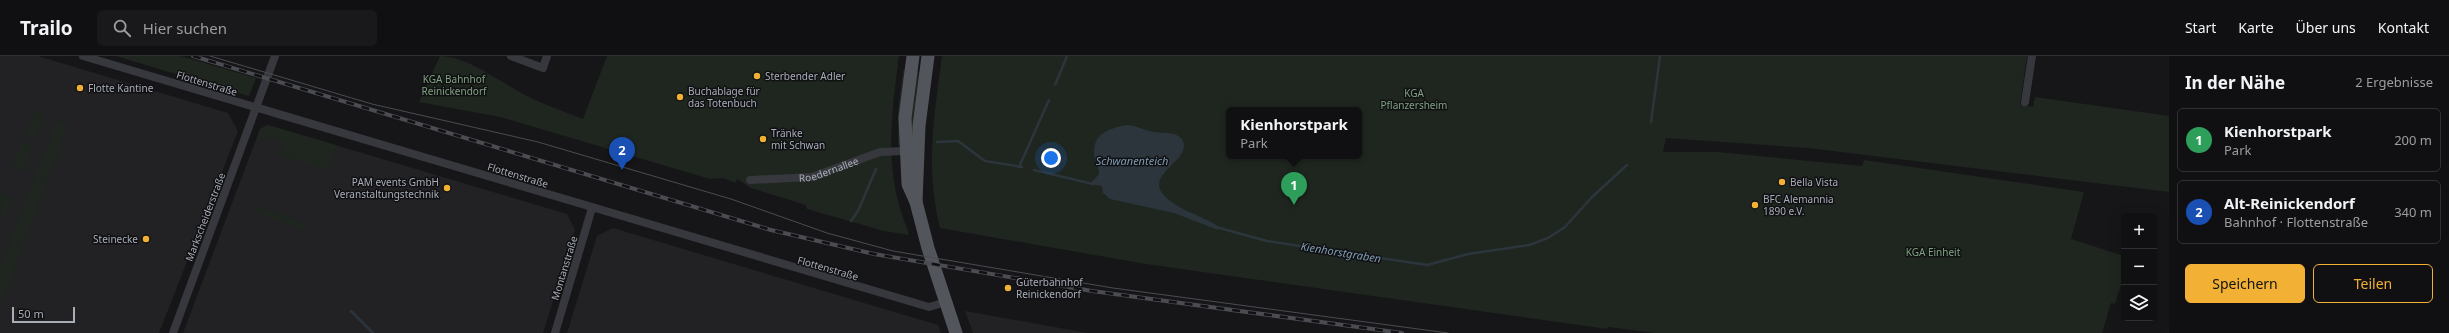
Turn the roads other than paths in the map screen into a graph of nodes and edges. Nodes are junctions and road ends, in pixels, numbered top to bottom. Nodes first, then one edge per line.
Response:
1 (84, 56) edge
2 (275, 56) edge
3 (511, 56) edge
4 (548, 56) edge
5 (913, 56) edge
6 (928, 56) edge
7 (2032, 56) edge
8 (2025, 102) dead end
9 (257, 108) junction
10 (905, 151) junction
11 (750, 180) dead end
12 (916, 202) junction
13 (592, 208) junction
14 (946, 302) junction
15 (173, 333) edge
16 (555, 333) edge
17 (956, 333) edge

1 - 9 street, Flottenstraße
2 - 9 street, Markscheiderstraße
3 - 4 street
5 - 10 main road
6 - 12 main road
7 - 8 street
9 - 13 street, Flottenstraße
9 - 15 street, Markscheiderstraße
10 - 11 street, Roedernallee
10 - 12 main road
12 - 14 main road
13 - 14 street, Flottenstraße
13 - 16 street, Montanstraße
14 - 17 main road

